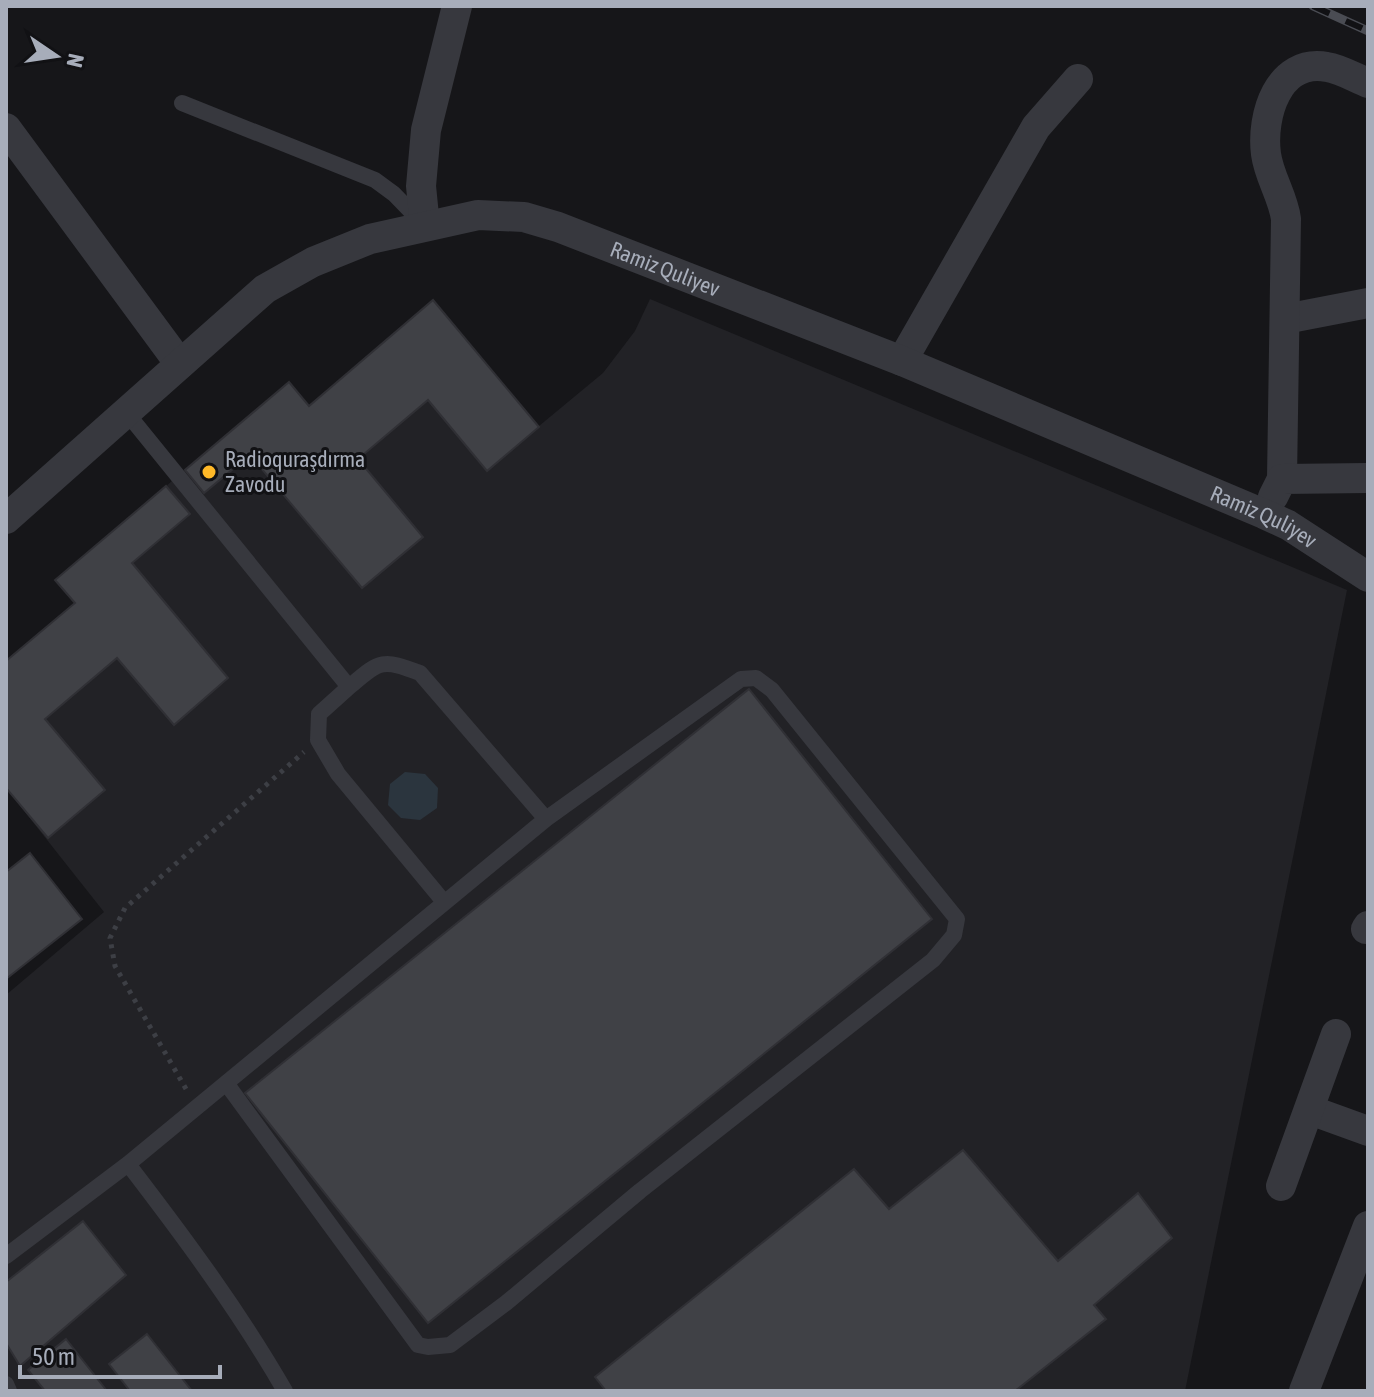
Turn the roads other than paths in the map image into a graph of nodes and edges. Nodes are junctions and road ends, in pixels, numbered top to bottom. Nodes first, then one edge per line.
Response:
1 (457, 6) edge
2 (1078, 79) dead end
3 (1368, 83) edge
4 (182, 103) dead end
5 (6, 128) edge
6 (425, 226) junction
7 (1368, 303) edge
8 (1285, 319) junction
9 (902, 361) junction
10 (180, 364) junction
11 (126, 412) junction
12 (1368, 478) edge
13 (1282, 479) junction
14 (1264, 514) junction
15 (6, 519) edge
16 (1368, 577) edge
17 (349, 687) junction
18 (546, 819) junction
19 (444, 902) junction
20 (1336, 1034) dead end
21 (226, 1083) junction
22 (1310, 1110) junction
23 (1368, 1131) edge
24 (128, 1164) junction
25 (1281, 1186) dead end
26 (1368, 1226) edge
27 (6, 1256) edge
28 (6, 1384) edge
29 (9, 1391) edge
30 (285, 1391) edge
31 (1304, 1391) edge

1 - 6 street
2 - 9 street
3 - 8 street
4 - 6 lane
5 - 10 street
6 - 9 street, Ramiz Quliyev
6 - 10 street, Ramiz Quliyev
7 - 8 street
8 - 13 street
9 - 14 street, Ramiz Quliyev
10 - 11 street, Ramiz Quliyev
11 - 15 street, Ramiz Quliyev
11 - 17 lane
12 - 13 street
13 - 14 street
14 - 16 street, Ramiz Quliyev
17 - 18 lane
17 - 19 lane
18 - 19 lane
18 - 21 lane
19 - 21 lane
20 - 22 street
21 - 24 lane
22 - 23 street
22 - 25 street
24 - 27 lane
24 - 30 lane
26 - 31 street
28 - 29 lane

